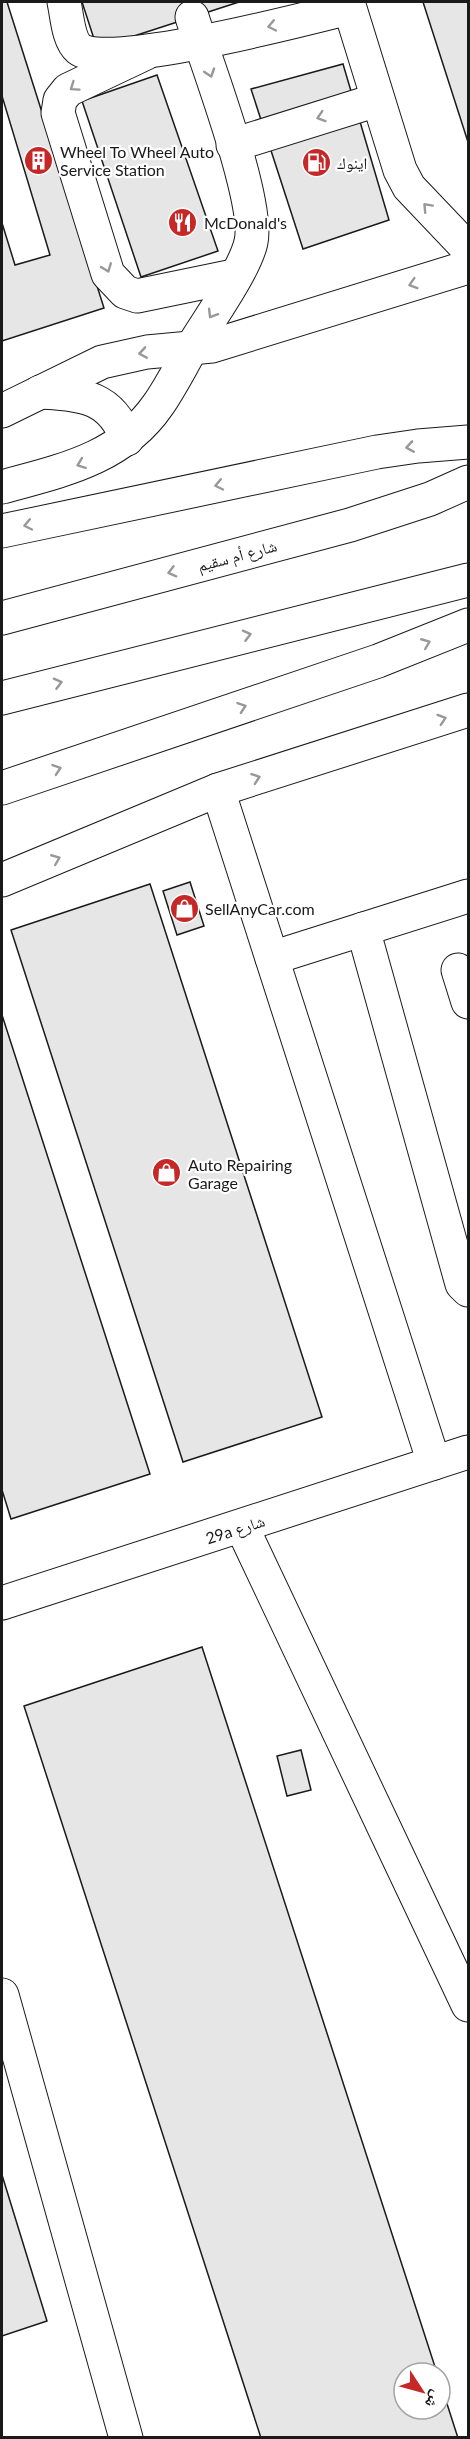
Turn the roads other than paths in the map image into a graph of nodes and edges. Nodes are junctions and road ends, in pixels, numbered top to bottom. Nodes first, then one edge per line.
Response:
1 (64, 2) edge
2 (349, 4) edge
3 (300, 10) edge
4 (196, 30) junction
5 (146, 53) junction
6 (377, 100) junction
7 (233, 145) junction
8 (468, 249) edge
9 (468, 267) edge
10 (234, 276) junction
11 (190, 349) junction
12 (40, 392) junction
13 (2, 411) edge
14 (127, 440) junction
15 (468, 442) edge
16 (468, 482) edge
17 (2, 487) edge
18 (2, 531) edge
19 (468, 579) edge
20 (2, 618) edge
21 (468, 625) edge
22 (2, 698) edge
23 (468, 710) edge
24 (2, 788) edge
25 (218, 790) junction
26 (2, 880) edge
27 (468, 896) edge
28 (363, 929) junction
29 (272, 958) junction
30 (458, 970) dead end
31 (468, 1002) edge
32 (468, 1290) edge
33 (468, 1452) edge
34 (434, 1463) junction
35 (242, 1527) junction
36 (3, 1598) edge
37 (2, 1995) edge
38 (468, 2005) edge
39 (126, 2438) edge

1 - 5 main road
2 - 3 main road
2 - 6 main road
3 -> 4 main road
4 - 5 main road
4 -> 7 main road
5 -> 10 main road
6 -> 7 main road
8 -> 6 main road
7 - 10 main road
9 -> 11 main road
10 -> 11 main road
11 -> 12 main road
11 - 14 main road
12 - 13 main road
12 - 14 main road
14 -> 17 main road
15 -> 18 main road
16 -> 20 main road, شارع أم سقيم
22 -> 19 main road
24 -> 21 main road
25 -> 23 main road
26 -> 25 main road
25 - 29 main road
27 - 28 main road
28 - 29 main road
28 - 32 main road
29 - 34 main road
30 - 31 main road
33 - 34 main road, 29a شارع
34 - 35 main road, 29a شارع
35 - 36 main road, 29a شارع
35 - 38 main road
37 - 39 main road

